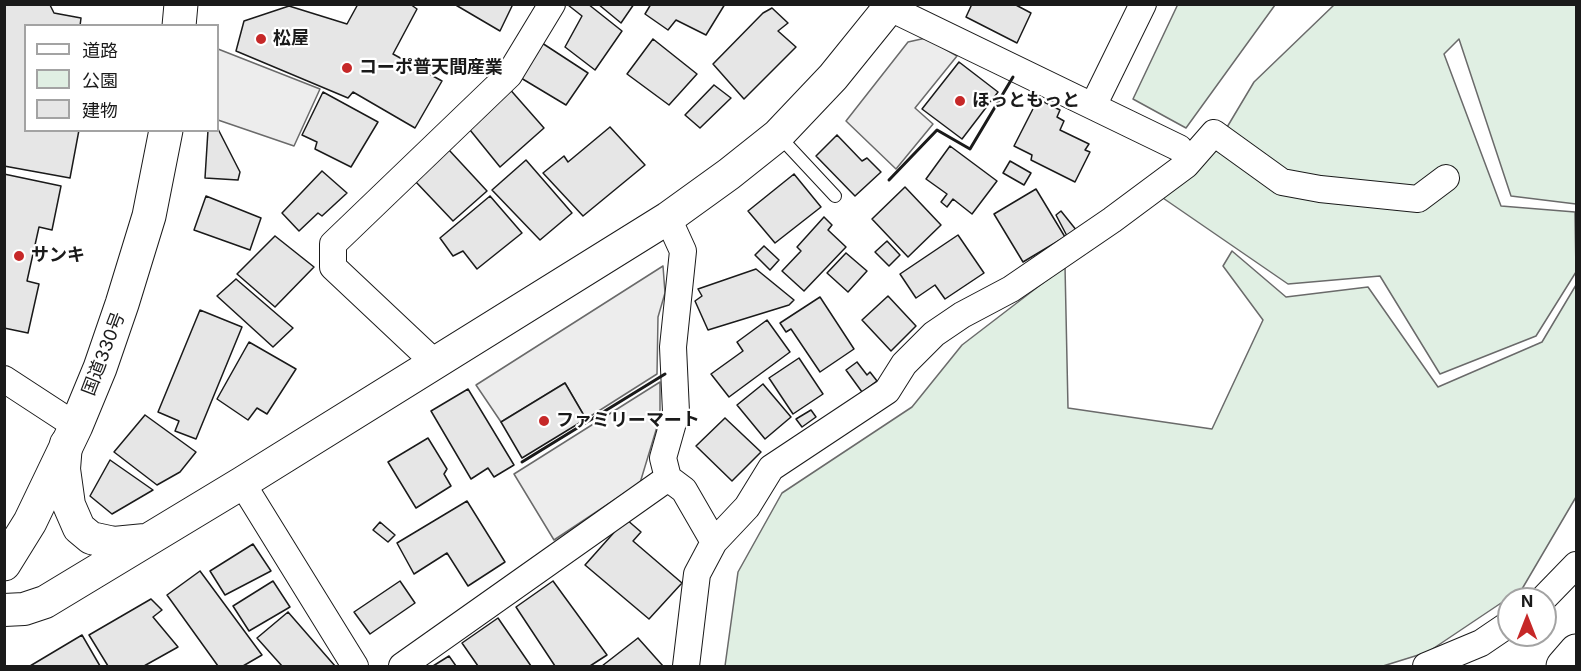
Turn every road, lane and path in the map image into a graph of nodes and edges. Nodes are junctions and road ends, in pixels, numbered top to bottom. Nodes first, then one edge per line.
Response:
1 (180, 4) edge
2 (552, 4) edge
3 (1143, 4) edge
4 (891, 6) edge
5 (179, 24) edge
6 (1093, 106) junction
7 (166, 132) edge
8 (778, 135) junction
9 (1179, 148) dead end
10 (1446, 178) dead end
11 (835, 196) dead end
12 (668, 218) junction
13 (435, 363) junction
14 (4, 380) edge
15 (71, 435) junction
16 (668, 478) junction
17 (242, 483) junction
18 (149, 539) junction
19 (714, 542) junction
20 (4, 564) edge
21 (1576, 565) edge
22 (1555, 587) edge
23 (4, 610) edge
24 (1497, 632) edge
25 (1576, 651) edge
26 (355, 666) edge
27 (402, 666) edge
28 (686, 666) edge
29 (1426, 666) edge
30 (1563, 666) edge

1 - 5 highway
2 - 13 street
3 - 6 street
4 - 6 street
4 - 8 street
6 - 9 street
7 - 15 highway, 国道330号
8 - 11 lane
8 - 12 street
10 - 19 street
12 - 13 street
12 - 16 street
13 - 17 street
14 - 15 street
15 - 18 street
15 - 20 highway, 国道330号
16 - 19 street
16 - 27 street
17 - 18 street
17 - 26 street
18 - 23 street
19 - 28 street
21 - 22 street
24 - 29 street
25 - 30 highway

